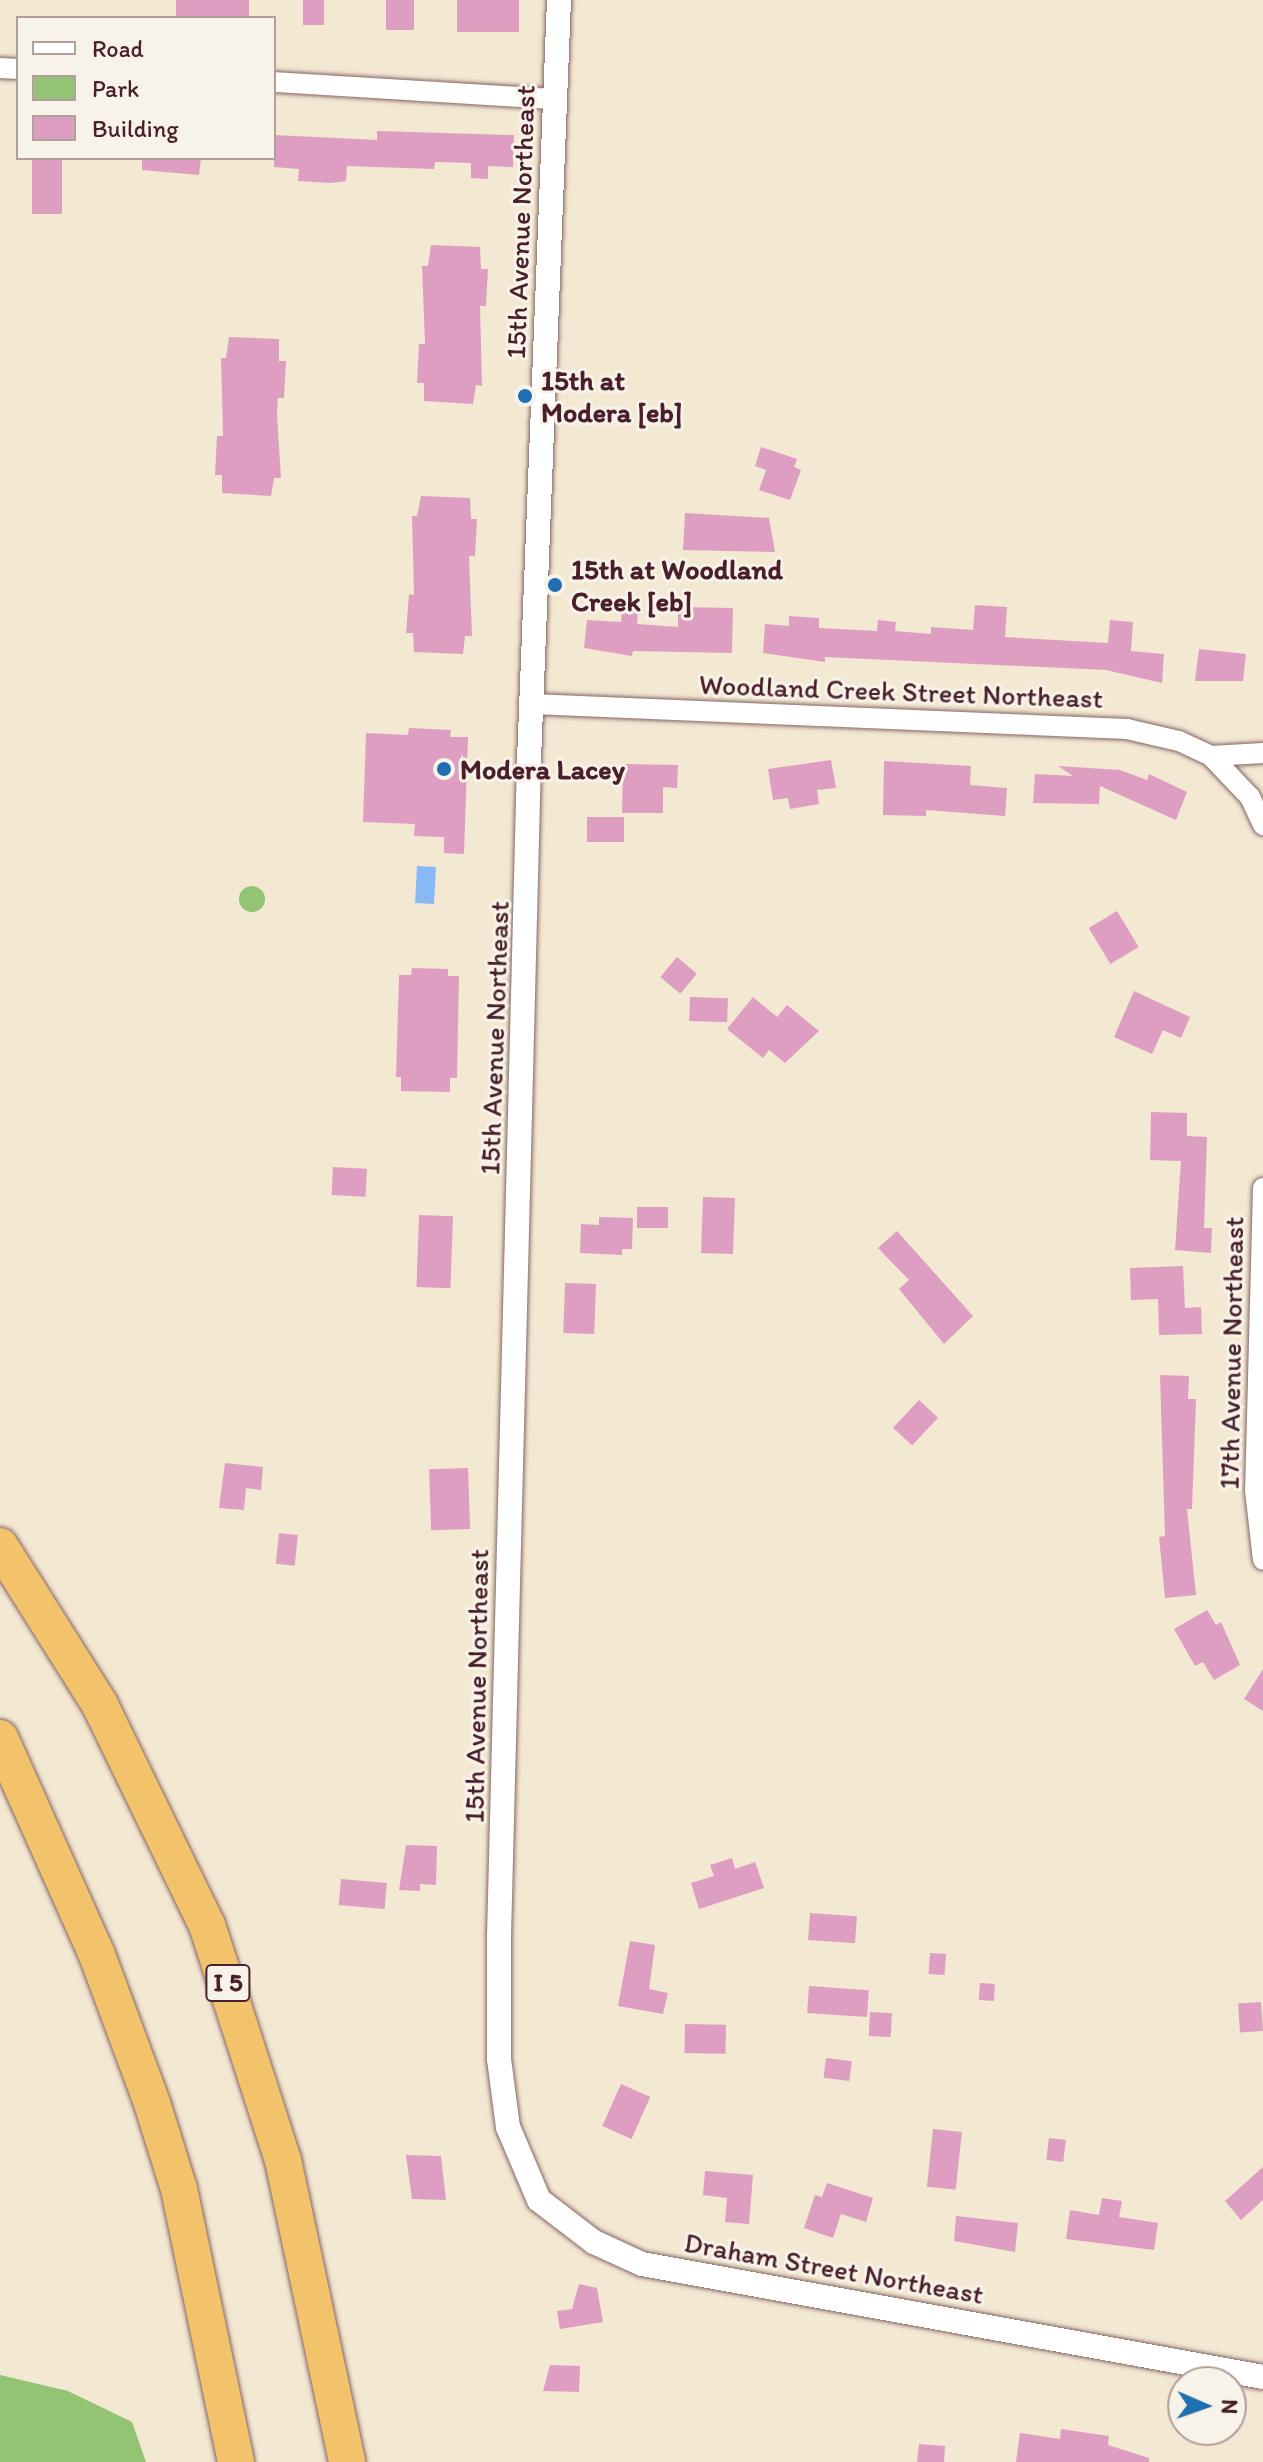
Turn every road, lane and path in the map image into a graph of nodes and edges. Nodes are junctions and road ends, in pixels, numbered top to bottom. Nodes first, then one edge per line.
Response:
1 (559, 0) edge
2 (276, 82) edge
3 (554, 99) junction
4 (532, 704) junction
5 (1263, 753) edge
6 (1211, 756) junction
7 (1263, 825) edge
8 (1263, 1188) edge
9 (0, 1546) edge
10 (1263, 1560) edge
11 (0, 1738) edge
12 (500, 2078) joint
13 (1263, 2377) edge
14 (236, 2462) edge
15 (347, 2462) edge

1 - 3 street, 15th Avenue Northeast
2 - 3 street
3 - 4 street, 15th Avenue Northeast
4 - 6 street, Woodland Creek Street Northeast
4 - 12 street, 15th Avenue Northeast
5 - 6 street, Woodland Creek Street Northeast
6 - 7 street
8 - 10 street, 17th Avenue Northeast
9 - 15 highway, I 5
11 - 14 highway
12 - 13 street, Draham Street Northeast

